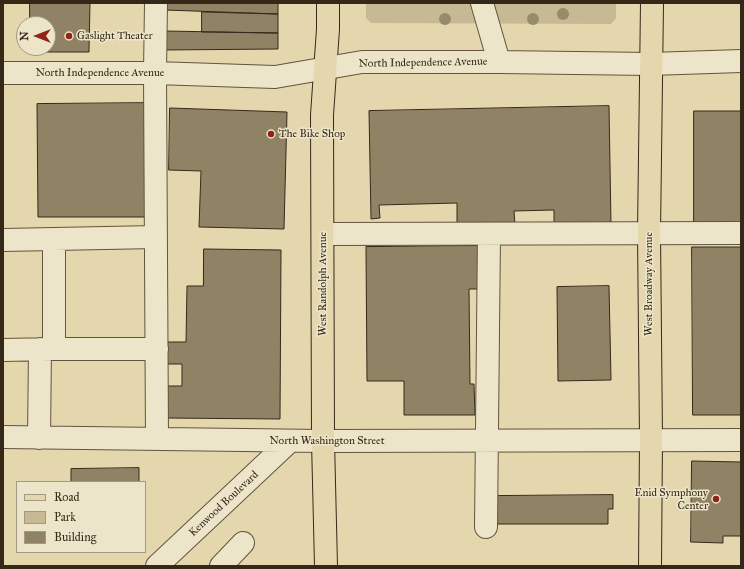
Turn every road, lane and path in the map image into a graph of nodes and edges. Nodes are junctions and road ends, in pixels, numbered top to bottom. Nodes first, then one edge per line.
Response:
1 (156, 3) edge
2 (328, 3) edge
3 (482, 3) edge
4 (652, 3) edge
5 (741, 61) edge
6 (499, 62) junction
7 (651, 64) junction
8 (325, 69) junction
9 (3, 73) edge
10 (155, 73) junction
11 (649, 233) junction
12 (741, 233) edge
13 (323, 234) junction
14 (489, 234) junction
15 (156, 237) junction
16 (54, 239) junction
17 (3, 240) edge
18 (47, 349) junction
19 (157, 349) junction
20 (3, 350) edge
21 (3, 437) edge
22 (39, 438) junction
23 (157, 439) junction
24 (651, 439) junction
25 (741, 440) edge
26 (290, 441) junction
27 (323, 441) junction
28 (488, 441) junction
29 (486, 527) dead end
30 (243, 543) dead end
31 (158, 566) edge
32 (221, 566) edge
33 (326, 566) edge
34 (650, 566) edge

1 - 10 street
2 - 8 main road, West Randolph Avenue
3 - 6 street
4 - 7 main road, West Broadway Avenue
5 - 7 street, North Independence Avenue
6 - 7 street, North Independence Avenue
6 - 8 street, North Independence Avenue
7 - 11 main road, West Broadway Avenue
8 - 10 street, North Independence Avenue
8 - 13 main road, West Randolph Avenue
9 - 10 street, North Independence Avenue
10 - 15 street
11 - 12 street
11 - 14 street
11 - 24 main road, West Broadway Avenue
13 - 14 street
13 - 27 main road, West Randolph Avenue
14 - 28 street
15 - 16 street
15 - 19 street
16 - 17 street
16 - 18 street
18 - 19 street
18 - 20 street
18 - 22 street
19 - 23 street
21 - 22 street, North Washington Street
22 - 23 street, North Washington Street
23 - 26 street, North Washington Street
24 - 25 street, North Washington Street
24 - 28 street, North Washington Street
24 - 34 main road, West Broadway Avenue
26 - 27 street, North Washington Street
26 - 31 street, Kenwood Boulevard
27 - 28 street, North Washington Street
27 - 33 main road, West Randolph Avenue
28 - 29 street
30 - 32 street

